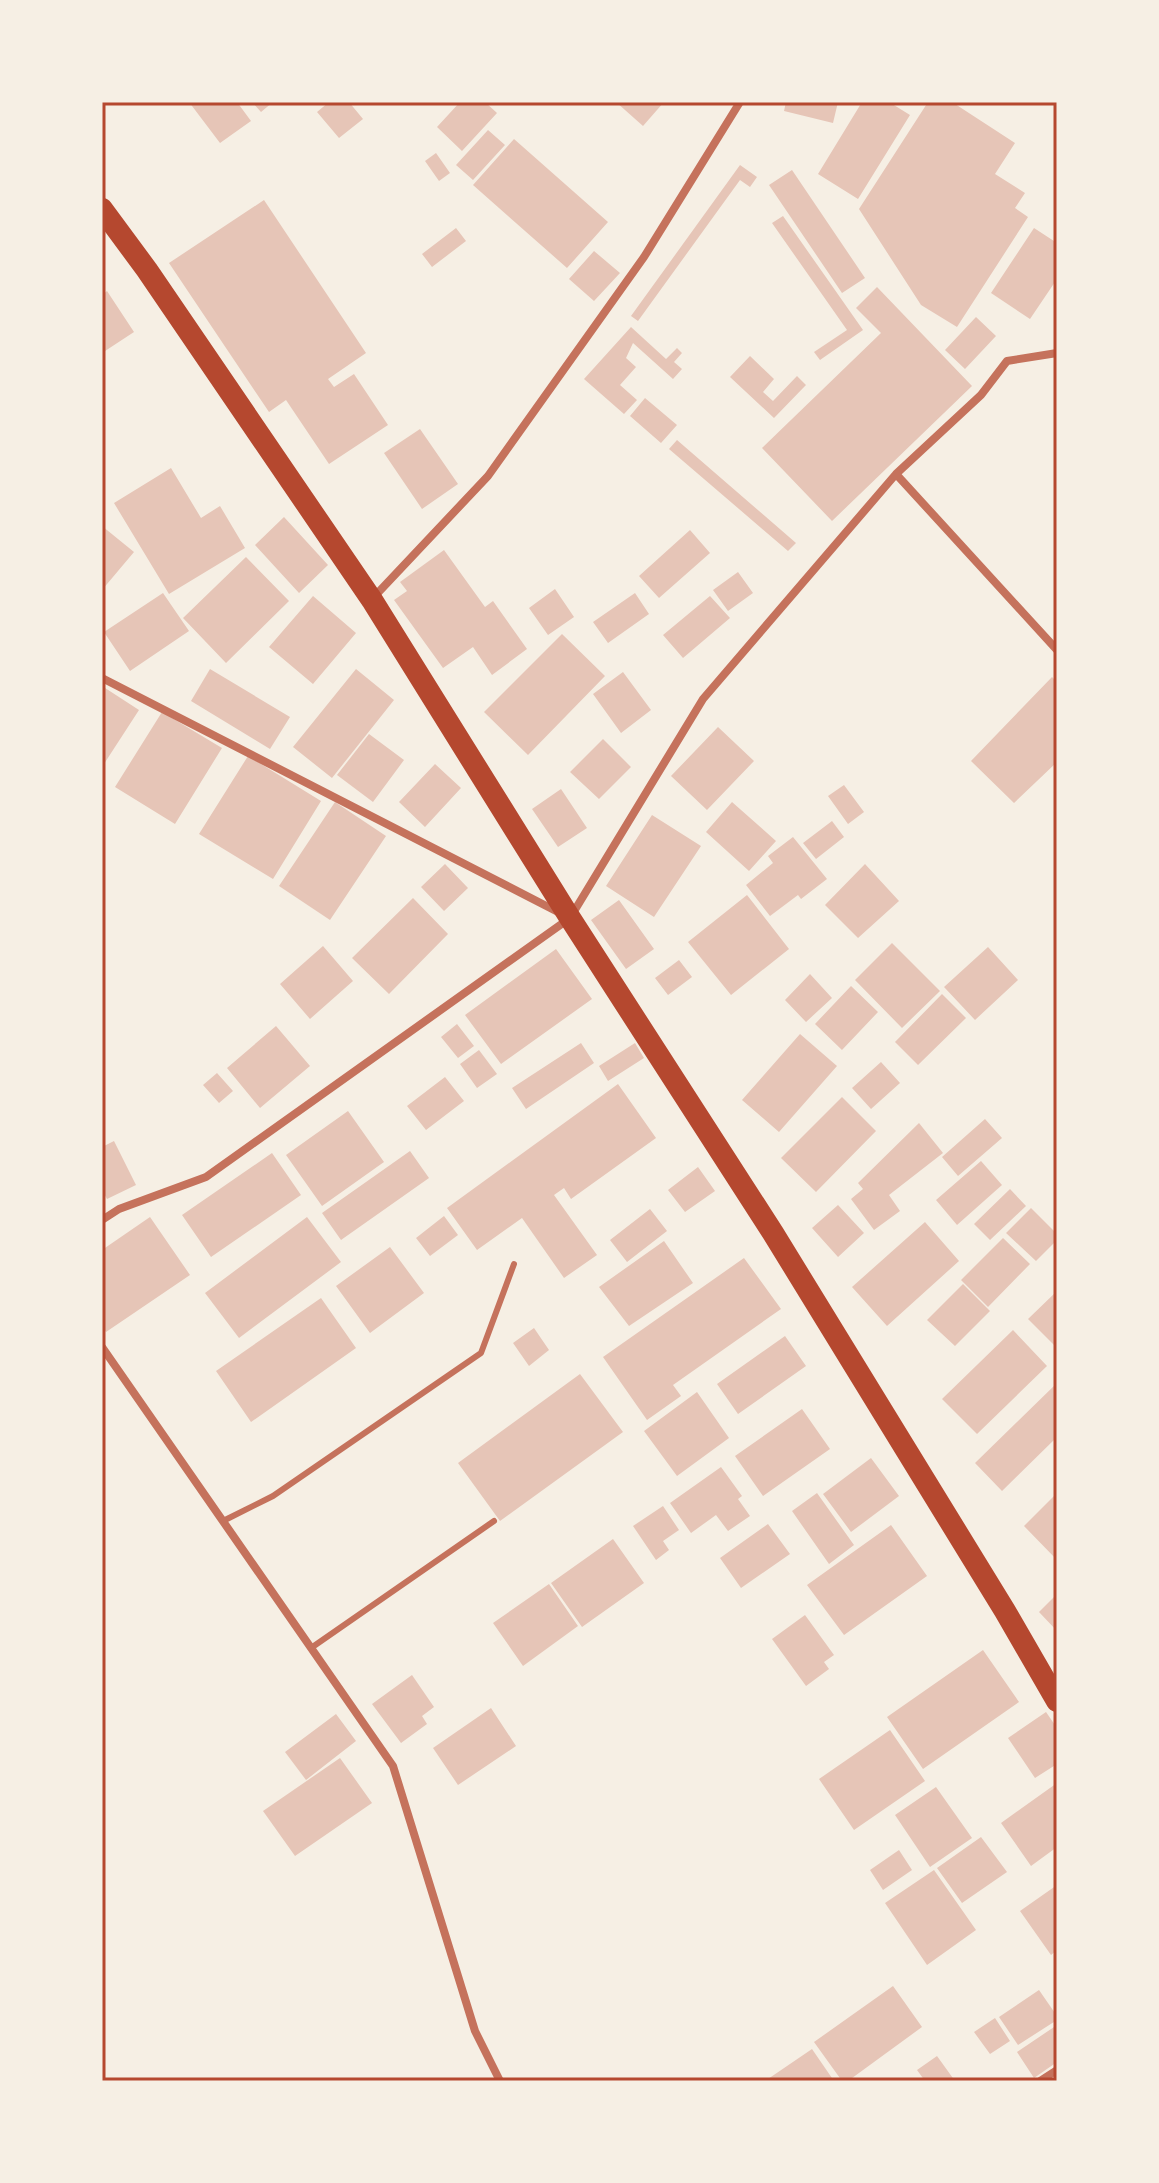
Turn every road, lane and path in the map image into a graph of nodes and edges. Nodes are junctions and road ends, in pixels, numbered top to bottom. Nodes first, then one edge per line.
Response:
1 (740, 102) edge
2 (102, 209) edge
3 (1057, 353) edge
4 (896, 474) junction
5 (372, 600) junction
6 (1057, 650) edge
7 (102, 678) edge
8 (570, 918) junction
9 (102, 1220) edge
10 (514, 1264) dead end
11 (102, 1347) edge
12 (223, 1521) junction
13 (494, 1521) dead end
14 (311, 1648) junction
15 (1057, 1701) edge
16 (1057, 2070) edge
17 (500, 2081) edge
18 (1040, 2081) edge

1 - 5 street
2 - 5 highway
3 - 4 street
4 - 6 street
4 - 8 street
5 - 8 highway
7 - 8 street
8 - 9 street
8 - 15 highway
10 - 12 lane
11 - 12 street
12 - 14 street
13 - 14 lane
14 - 17 street
16 - 18 street

